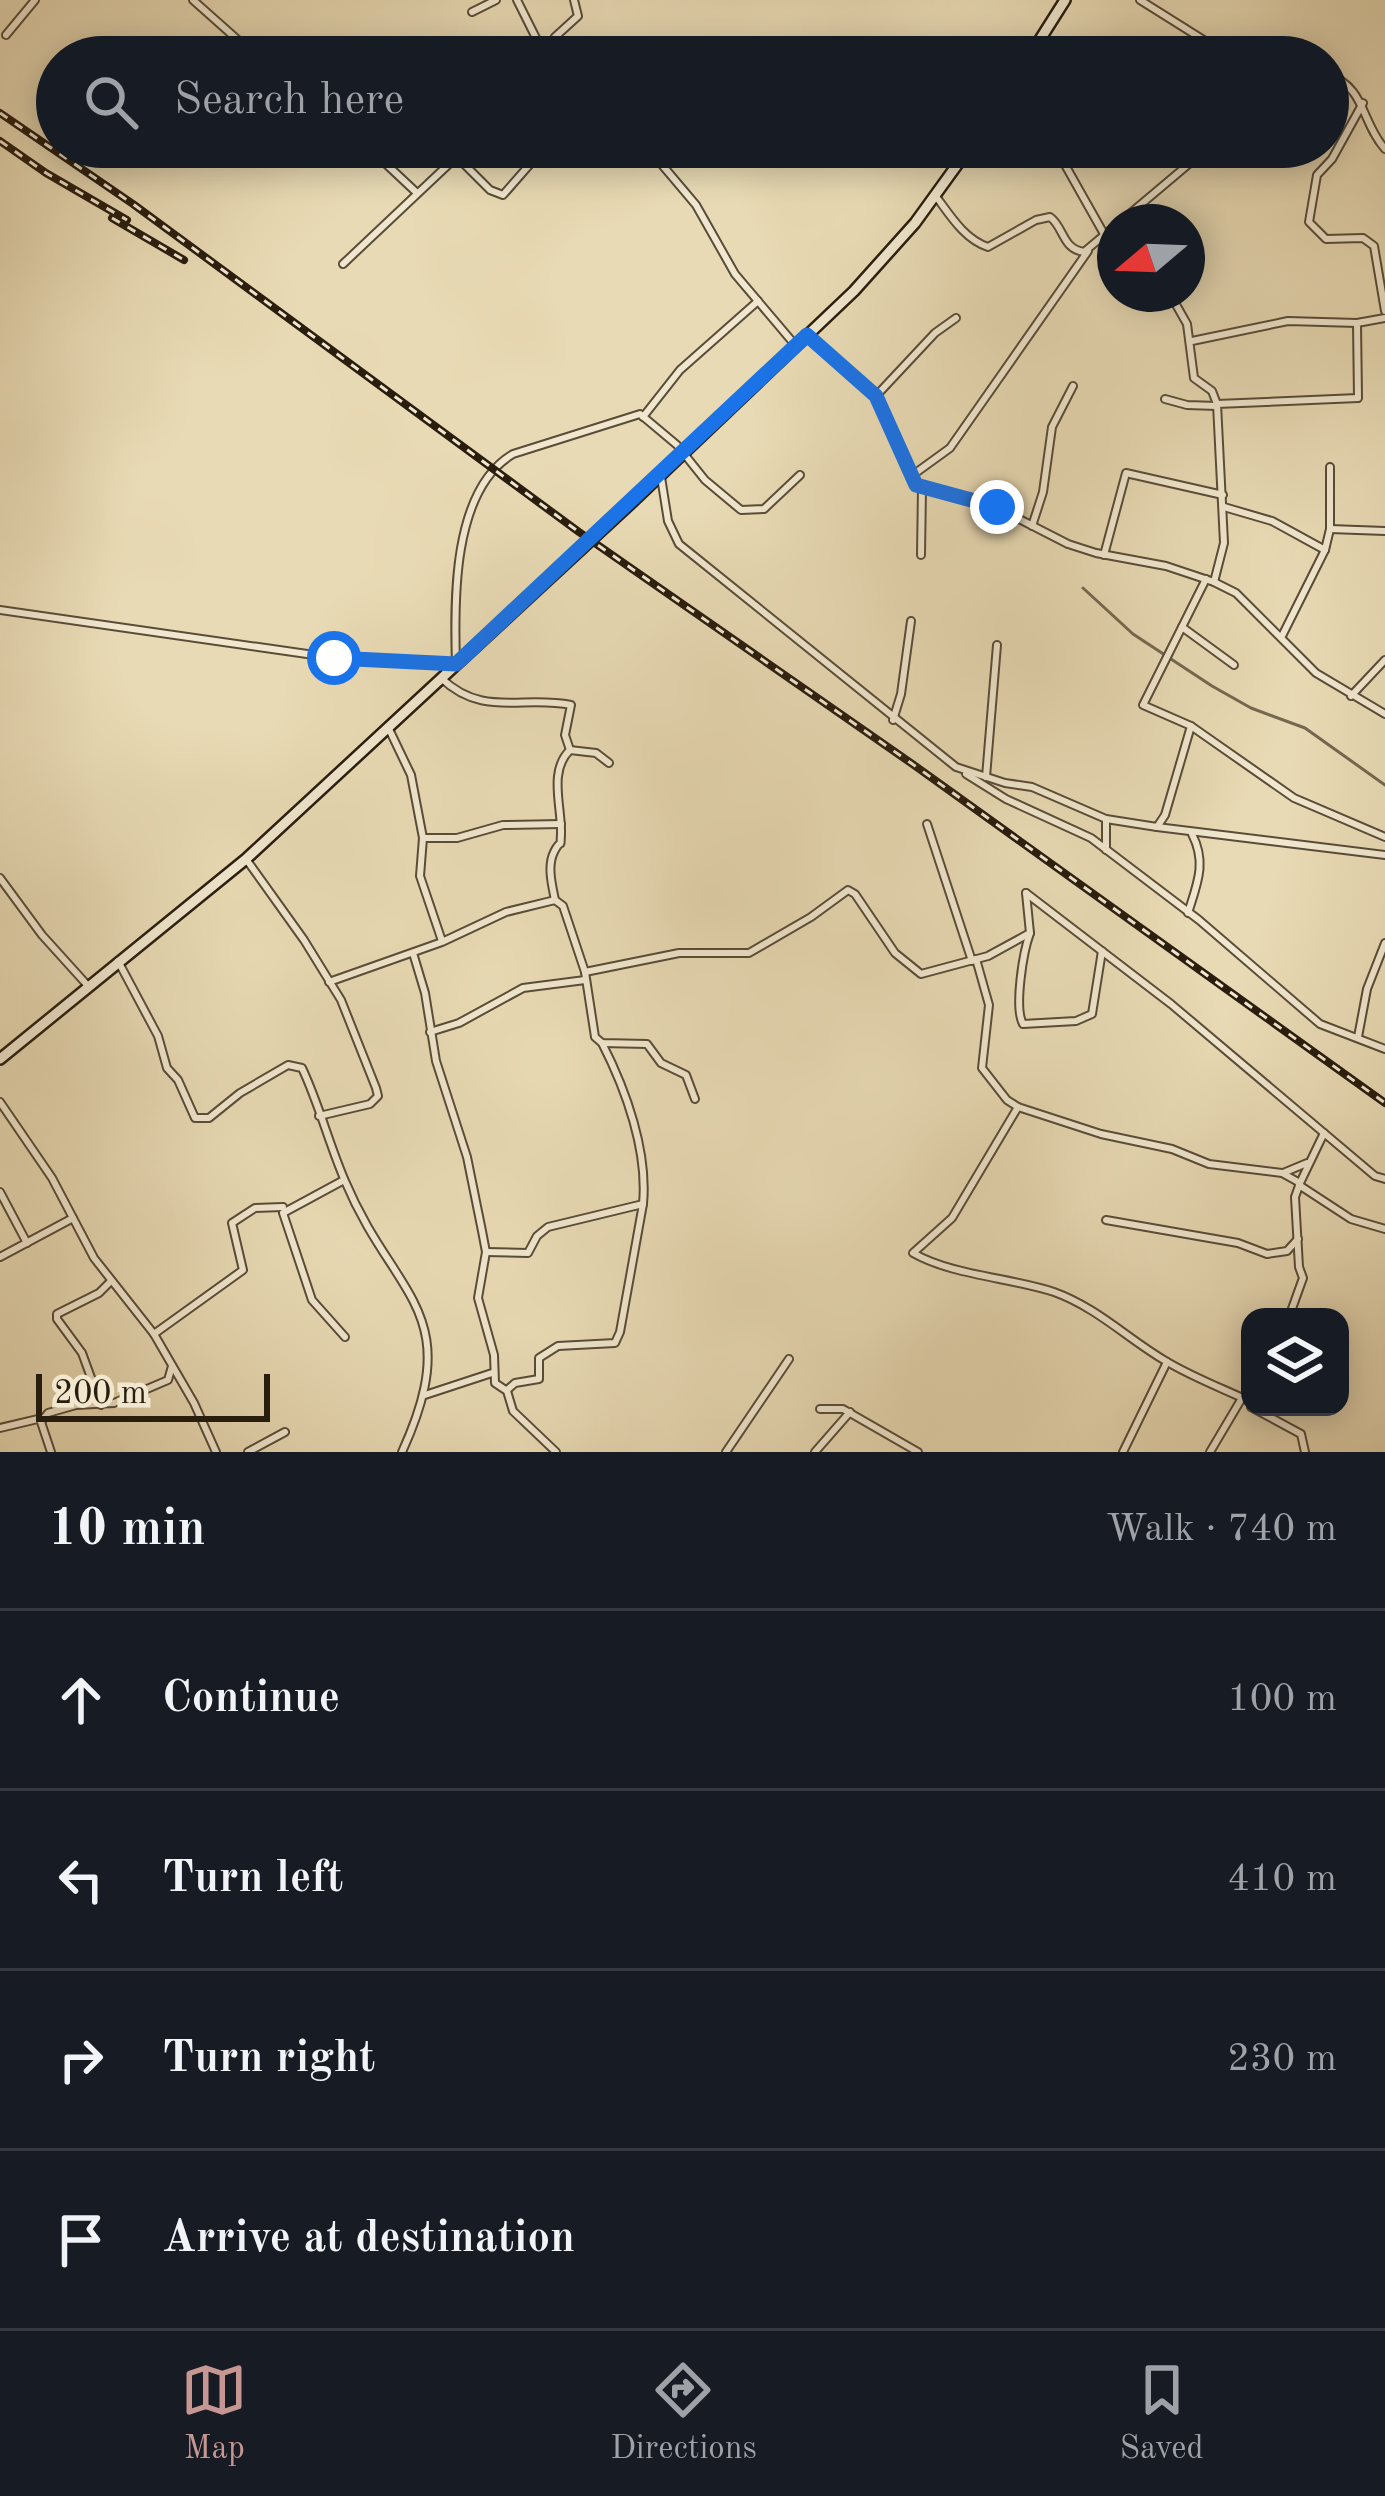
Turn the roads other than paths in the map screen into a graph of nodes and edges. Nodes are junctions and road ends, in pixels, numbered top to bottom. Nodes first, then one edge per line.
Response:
1 (35, 0) edge
2 (193, 0) edge
3 (496, 0) edge
4 (518, 0) edge
5 (574, 0) edge
6 (1065, 0) edge
7 (1148, 1) edge
8 (472, 12) dead end
9 (6, 35) dead end
10 (233, 36) edge
11 (535, 36) edge
12 (557, 36) edge
13 (1042, 36) edge
14 (1193, 36) edge
15 (1349, 84) edge
16 (1363, 103) junction
17 (1349, 128) edge
18 (1385, 148) edge
19 (390, 168) edge
20 (445, 168) edge
21 (468, 168) edge
22 (526, 168) edge
23 (664, 168) edge
24 (955, 168) edge
25 (1067, 168) edge
26 (1184, 168) edge
27 (1324, 168) edge
28 (417, 193) junction
29 (935, 195) junction
30 (1142, 204) edge
31 (1097, 222) edge
32 (1097, 241) edge
33 (1088, 251) junction
34 (343, 264) dead end
35 (758, 302) junction
36 (1180, 312) edge
37 (1385, 315) edge
38 (956, 318) dead end
39 (1357, 323) junction
40 (807, 335) junction
41 (1192, 341) junction
42 (796, 346) junction
43 (1073, 386) dead end
44 (876, 396) junction
45 (1165, 399) dead end
46 (1217, 405) junction
47 (644, 416) junction
48 (683, 452) junction
49 (1330, 467) dead end
50 (660, 474) junction
51 (800, 475) dead end
52 (910, 477) junction
53 (922, 489) junction
54 (1223, 495) junction
55 (1223, 507) junction
56 (1031, 526) junction
57 (1330, 529) junction
58 (1385, 531) edge
59 (1324, 550) junction
60 (921, 555) dead end
61 (1104, 555) junction
62 (1210, 580) junction
63 (0, 610) edge
64 (911, 621) dead end
65 (1182, 627) junction
66 (1282, 637) junction
67 (997, 645) dead end
68 (1385, 660) edge
69 (456, 664) junction
70 (1234, 665) dead end
71 (441, 678) junction
72 (1351, 696) junction
73 (1385, 714) edge
74 (893, 720) junction
75 (1191, 726) junction
76 (388, 727) junction
77 (570, 750) junction
78 (609, 763) dead end
79 (956, 767) junction
80 (986, 777) junction
81 (1106, 819) junction
82 (561, 824) junction
83 (927, 824) dead end
84 (1157, 827) junction
85 (1192, 834) junction
86 (1385, 837) edge
87 (422, 838) junction
88 (1106, 850) junction
89 (1385, 855) edge
90 (246, 859) junction
91 (0, 878) edge
92 (554, 900) junction
93 (1188, 914) junction
94 (1030, 933) junction
95 (442, 942) junction
96 (1385, 943) edge
97 (1102, 951) junction
98 (413, 953) junction
99 (974, 960) junction
100 (118, 961) junction
101 (1381, 963) edge
102 (585, 976) junction
103 (329, 982) junction
104 (88, 987) junction
105 (430, 1033) junction
106 (1358, 1036) junction
107 (602, 1043) junction
108 (1385, 1049) edge
109 (0, 1059) edge
110 (695, 1100) dead end
111 (0, 1102) edge
112 (1018, 1106) junction
113 (319, 1116) junction
114 (1324, 1133) junction
115 (1307, 1163) junction
116 (1282, 1173) junction
117 (1385, 1179) edge
118 (344, 1180) junction
119 (1300, 1184) junction
120 (0, 1192) edge
121 (643, 1204) junction
122 (284, 1207) dead end
123 (73, 1218) junction
124 (1106, 1220) dead end
125 (1385, 1229) edge
126 (1298, 1239) junction
127 (27, 1243) junction
128 (486, 1252) junction
129 (0, 1257) edge
130 (112, 1281) junction
131 (1292, 1308) edge
132 (154, 1334) junction
133 (345, 1337) dead end
134 (788, 1359) dead end
135 (1167, 1362) junction
136 (172, 1363) junction
137 (495, 1371) junction
138 (507, 1390) junction
139 (424, 1395) junction
140 (1241, 1398) edge
141 (101, 1405) junction
142 (820, 1409) dead end
143 (1241, 1410) edge
144 (850, 1412) junction
145 (1272, 1416) edge
146 (42, 1418) junction
147 (0, 1427) edge
148 (285, 1432) dead end
149 (1303, 1450) edge
150 (51, 1452) edge
151 (216, 1452) edge
152 (248, 1452) edge
153 (402, 1452) edge
154 (556, 1452) edge
155 (726, 1452) edge
156 (815, 1452) edge
157 (918, 1452) edge
158 (1123, 1452) edge
159 (1210, 1452) edge

1 - 9 street
2 - 10 street
3 - 8 street
4 - 11 street
5 - 12 street
6 - 13 main road
7 - 14 street
15 - 16 street
16 - 17 street
16 - 18 street
19 - 28 street
20 - 28 street
21 - 22 street
23 - 35 street
24 - 29 main road
25 - 31 street
26 - 30 street
27 - 37 street
28 - 34 street
29 - 33 street
29 - 40 main road
32 - 33 street
33 - 52 street
35 - 42 street
35 - 47 street
36 - 41 street
37 - 39 street
38 - 44 street
39 - 41 street
39 - 46 street
40 - 42 main road
40 - 44 street
41 - 46 street
42 - 48 main road
43 - 56 street
44 - 52 street
45 - 46 street
46 - 54 street
47 - 48 street
47 - 69 street
48 - 50 main road
48 - 51 street
49 - 57 street
50 - 69 main road
50 - 74 street
52 - 53 street
53 - 56 street
53 - 60 street
54 - 55 street
54 - 61 street
55 - 59 street
55 - 62 street
56 - 61 street
57 - 58 street
57 - 59 street
59 - 66 street
61 - 62 street
62 - 65 street
62 - 66 street
63 - 69 street
64 - 74 street
65 - 70 street
65 - 75 street
66 - 72 street
67 - 80 street
68 - 72 street
69 - 71 main road
71 - 76 main road
71 - 77 street
72 - 73 street
74 - 79 street
75 - 84 street
75 - 86 street
76 - 87 street
76 - 90 main road
77 - 78 street
77 - 82 street
79 - 80 street
79 - 88 street
80 - 81 street
81 - 84 street
81 - 88 street
82 - 87 street
82 - 92 street
83 - 99 street
84 - 85 street
85 - 89 street
85 - 93 street
87 - 95 street
88 - 93 street
90 - 100 main road
90 - 103 street
91 - 104 street
92 - 95 street
92 - 102 street
93 - 106 street
94 - 97 street
94 - 97 street
94 - 99 street
95 - 98 street
96 - 101 street
97 - 114 street
98 - 103 street
98 - 105 street
99 - 102 street
99 - 112 street
100 - 104 main road
100 - 113 street
101 - 106 street
102 - 105 street
102 - 107 street
103 - 113 street
104 - 109 main road
105 - 128 street
106 - 108 street
107 - 110 street
107 - 121 street
111 - 123 street
112 - 116 street
112 - 135 street
113 - 118 street
114 - 115 street
114 - 117 street
115 - 116 street
115 - 119 street
116 - 119 street
118 - 133 street
118 - 139 street
119 - 125 street
119 - 126 street
120 - 127 street
121 - 128 street
121 - 138 street
122 - 132 street
123 - 127 street
123 - 130 street
124 - 126 street
126 - 131 street
127 - 129 street
128 - 137 street
130 - 132 street
130 - 141 street
132 - 136 street
134 - 155 street
135 - 140 street
135 - 158 street
136 - 141 street
136 - 151 street
137 - 138 street
137 - 139 street
138 - 154 street
139 - 153 street
141 - 146 street
142 - 144 street
143 - 159 street
144 - 156 street
144 - 157 street
145 - 149 street
146 - 147 street
146 - 150 street
148 - 152 street

